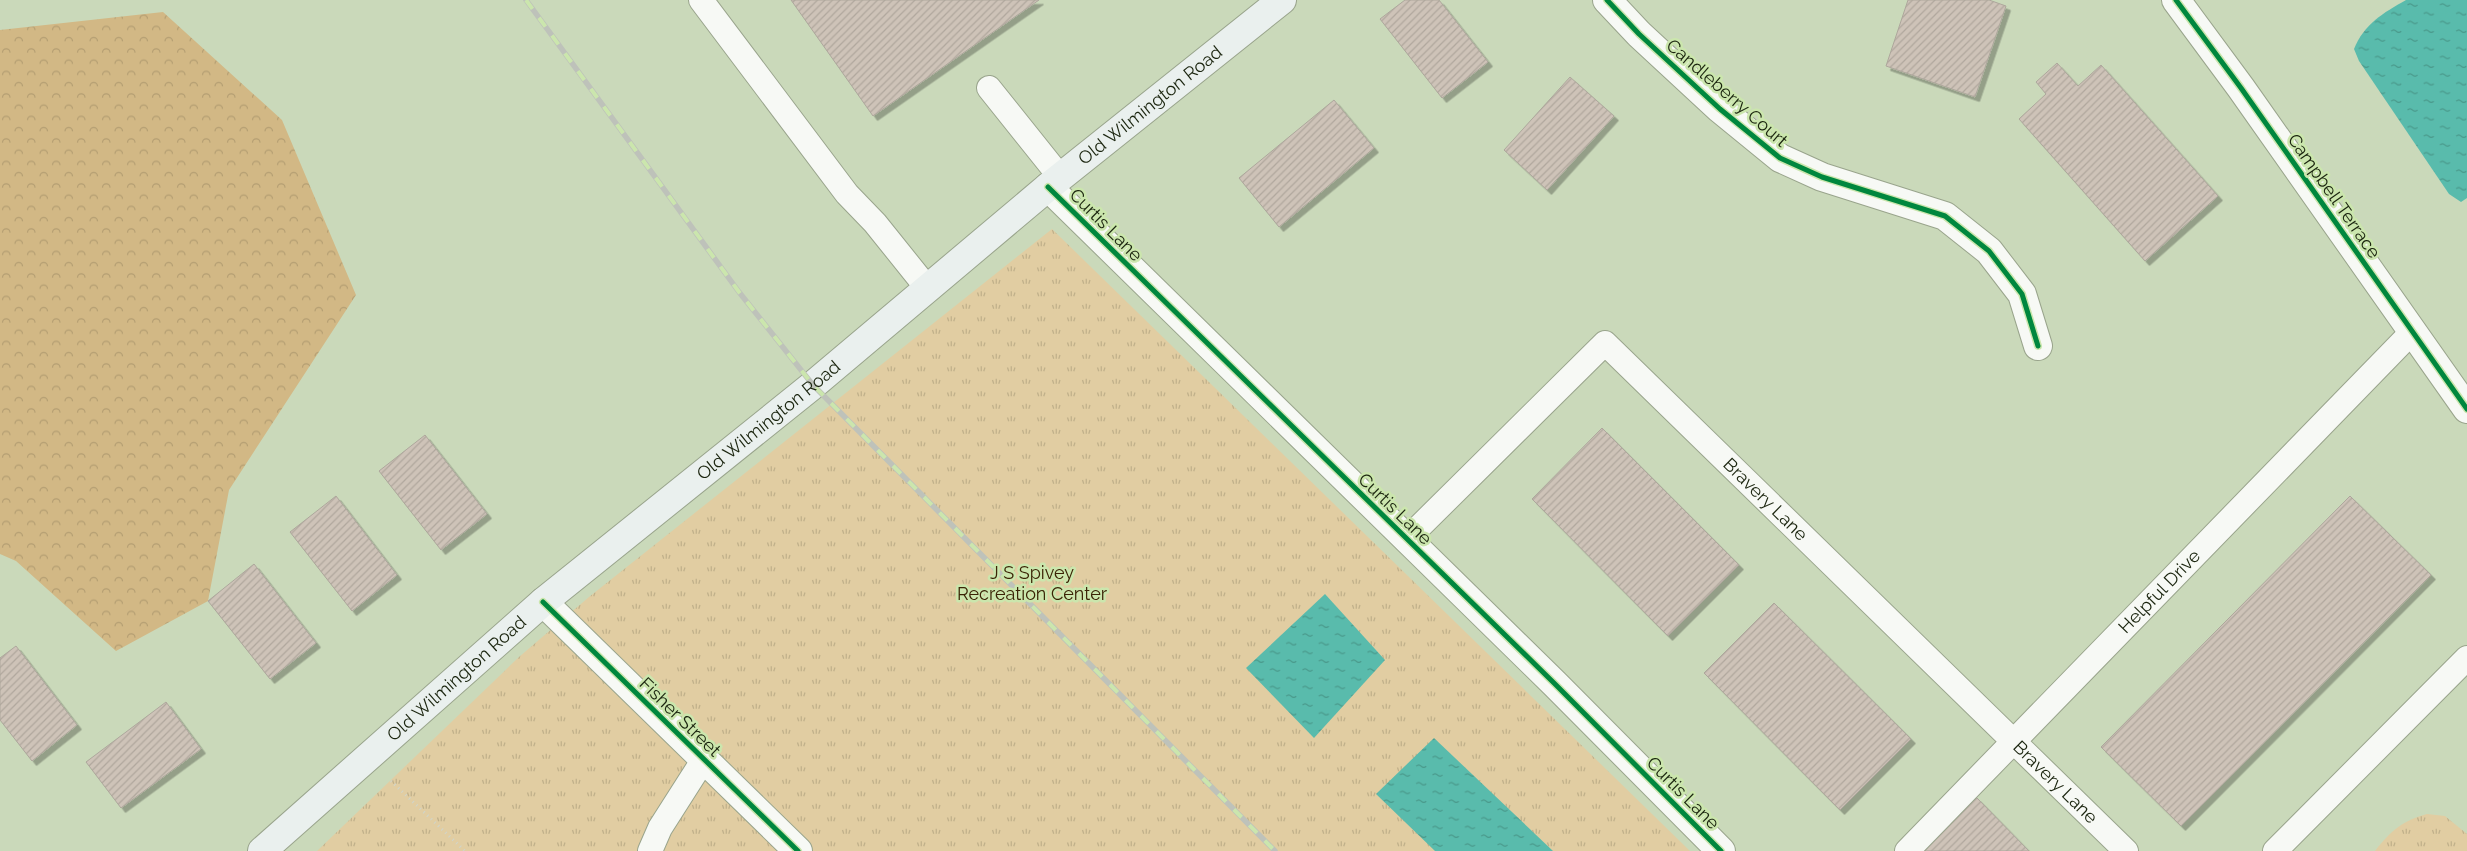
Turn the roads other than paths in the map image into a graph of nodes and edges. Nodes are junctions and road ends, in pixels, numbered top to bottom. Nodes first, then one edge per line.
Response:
1 (701, 0) edge
2 (1282, 0) edge
3 (1608, 0) edge
4 (2176, 0) edge
5 (989, 88) dead end
6 (1055, 182) junction
7 (928, 290) junction
8 (2413, 332) junction
9 (2038, 346) dead end
10 (2467, 409) edge
11 (1406, 540) junction
12 (543, 602) junction
13 (2467, 658) edge
14 (2014, 743) junction
15 (704, 759) junction
16 (262, 851) edge
17 (650, 851) edge
18 (798, 851) edge
19 (1721, 851) edge
20 (1907, 851) edge
21 (2126, 851) edge
22 (2276, 851) edge

1 - 7 lane
2 - 6 main road, Old Wilmington Road
3 - 9 street, Candleberry Court
4 - 8 street, Campbell Terrace
5 - 6 lane
6 - 7 main road, Old Wilmington Road
6 - 11 street, Curtis Lane
7 - 12 main road, Old Wilmington Road
8 - 10 street, Campbell Terrace
8 - 14 lane, Helpful Drive
11 - 14 lane, Bravery Lane
11 - 19 street, Curtis Lane
12 - 15 street, Fisher Street
12 - 16 main road, Old Wilmington Road
13 - 22 lane
14 - 20 lane, Helpful Drive
14 - 21 lane, Bravery Lane
15 - 17 lane
15 - 18 street, Fisher Street

